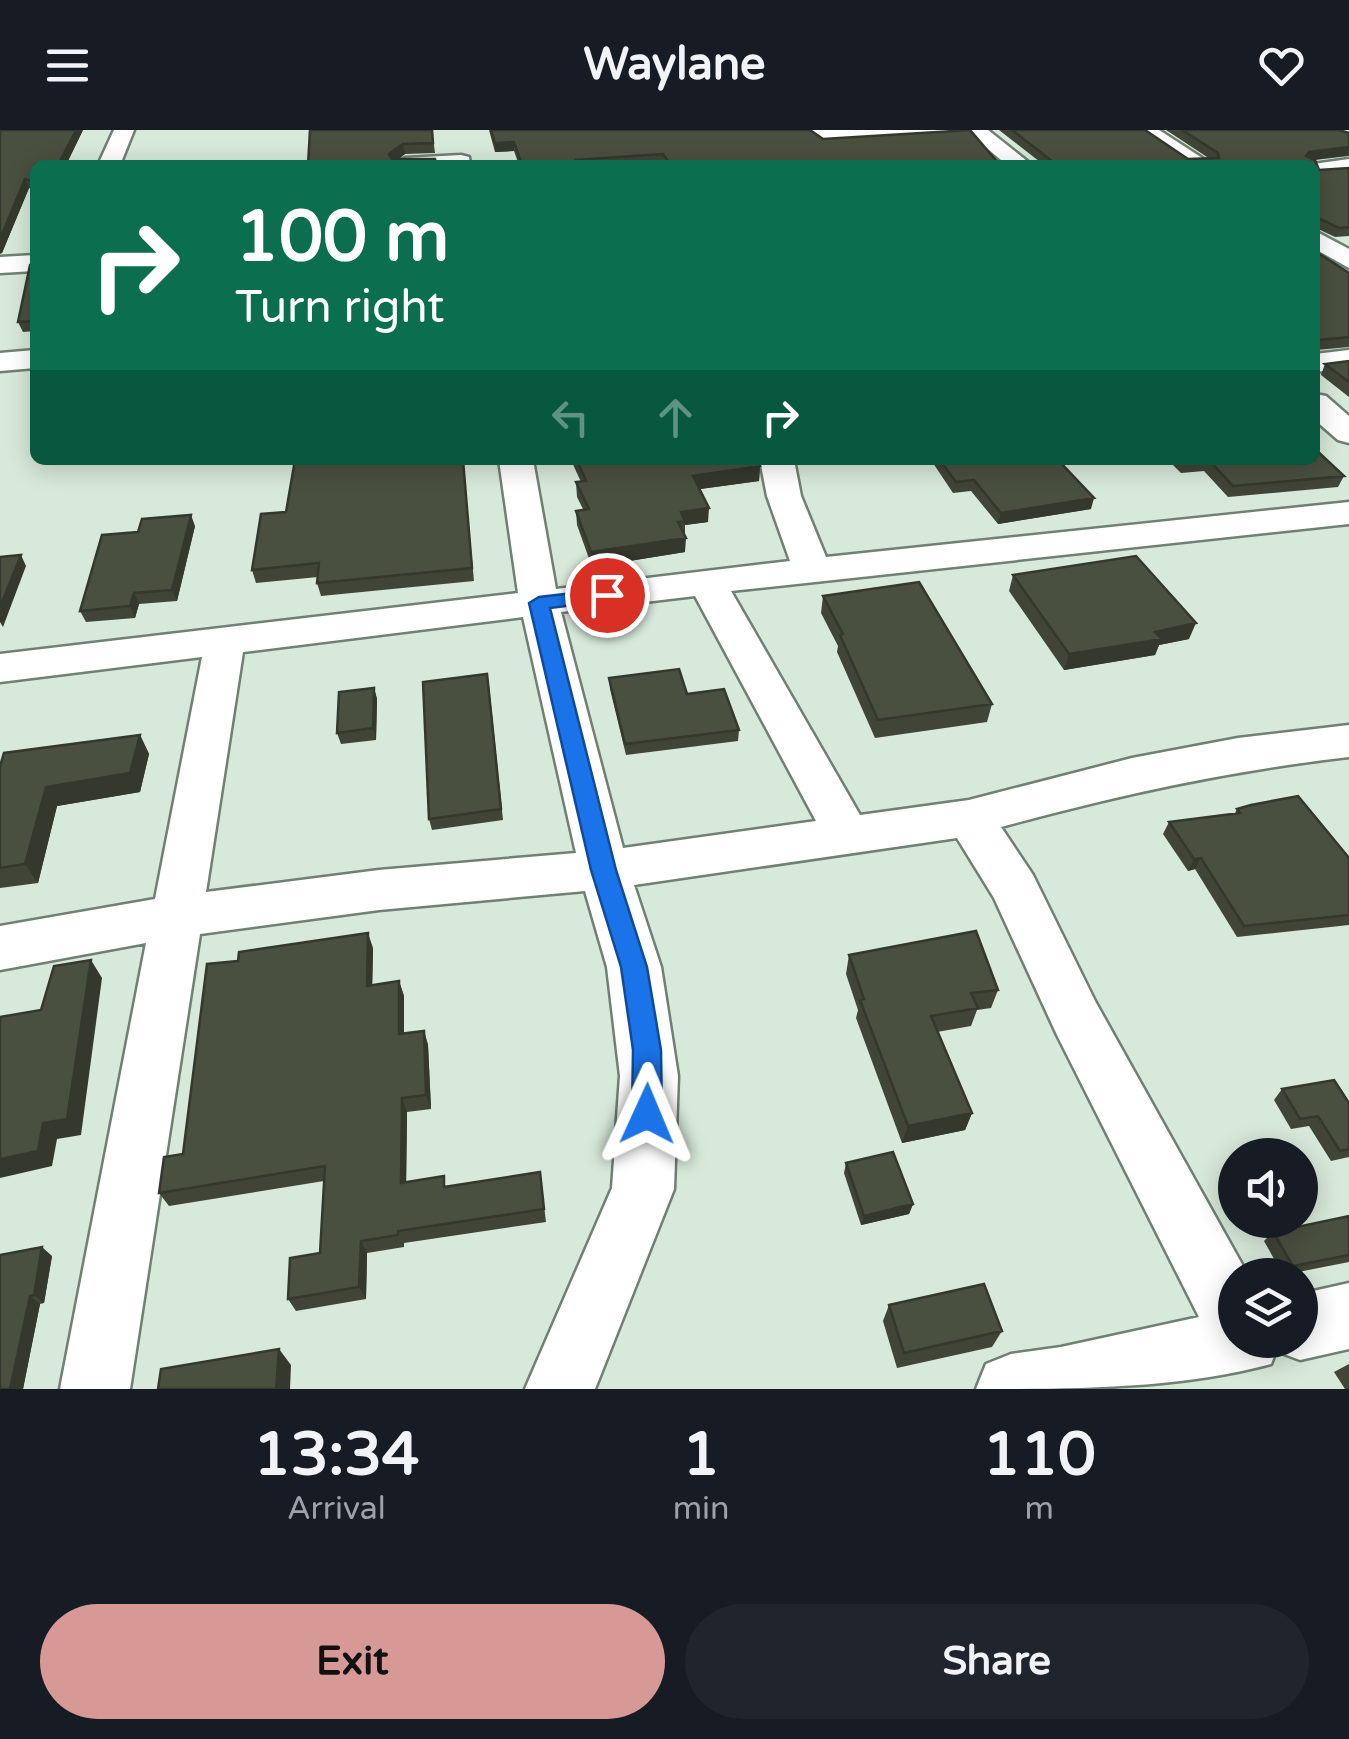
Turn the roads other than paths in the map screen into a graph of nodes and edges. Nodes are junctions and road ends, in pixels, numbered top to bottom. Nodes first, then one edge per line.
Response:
1 (124, 130) edge
2 (812, 130) edge
3 (948, 130) edge
4 (976, 130) edge
5 (1144, 130) edge
6 (111, 160) edge
7 (1015, 160) edge
8 (1194, 160) edge
9 (1349, 166) edge
10 (1320, 168) edge
11 (1320, 241) edge
12 (1347, 257) edge
13 (30, 263) edge
14 (0, 265) edge
15 (1349, 359) edge
16 (30, 360) edge
17 (0, 362) edge
18 (1320, 362) edge
19 (1320, 407) edge
20 (1349, 432) edge
21 (517, 465) edge
22 (778, 465) edge
23 (1349, 513) edge
24 (812, 570) junction
25 (708, 584) junction
26 (539, 603) junction
27 (225, 640) junction
28 (0, 668) edge
29 (1349, 741) edge
30 (969, 818) junction
31 (848, 837) junction
32 (604, 870) junction
33 (174, 917) junction
34 (0, 948) edge
35 (1218, 1285) edge
36 (1349, 1316) edge
37 (1318, 1324) edge
38 (1218, 1347) edge
39 (1045, 1387) edge
40 (94, 1389) edge
41 (560, 1389) edge

1 - 6 street
2 - 3 street
4 - 7 street
5 - 8 street
9 - 10 street
11 - 12 street
13 - 14 street
15 - 18 street
16 - 17 street
19 - 20 street
21 - 26 street
22 - 24 street
23 - 24 street
24 - 25 street
25 - 26 street
25 - 31 street
26 - 27 street
26 - 32 street
27 - 28 street
27 - 33 street
29 - 30 street
30 - 31 street
30 - 35 street
31 - 32 street
32 - 33 street
32 - 41 street
33 - 34 street
33 - 40 street
36 - 37 street
38 - 39 street

